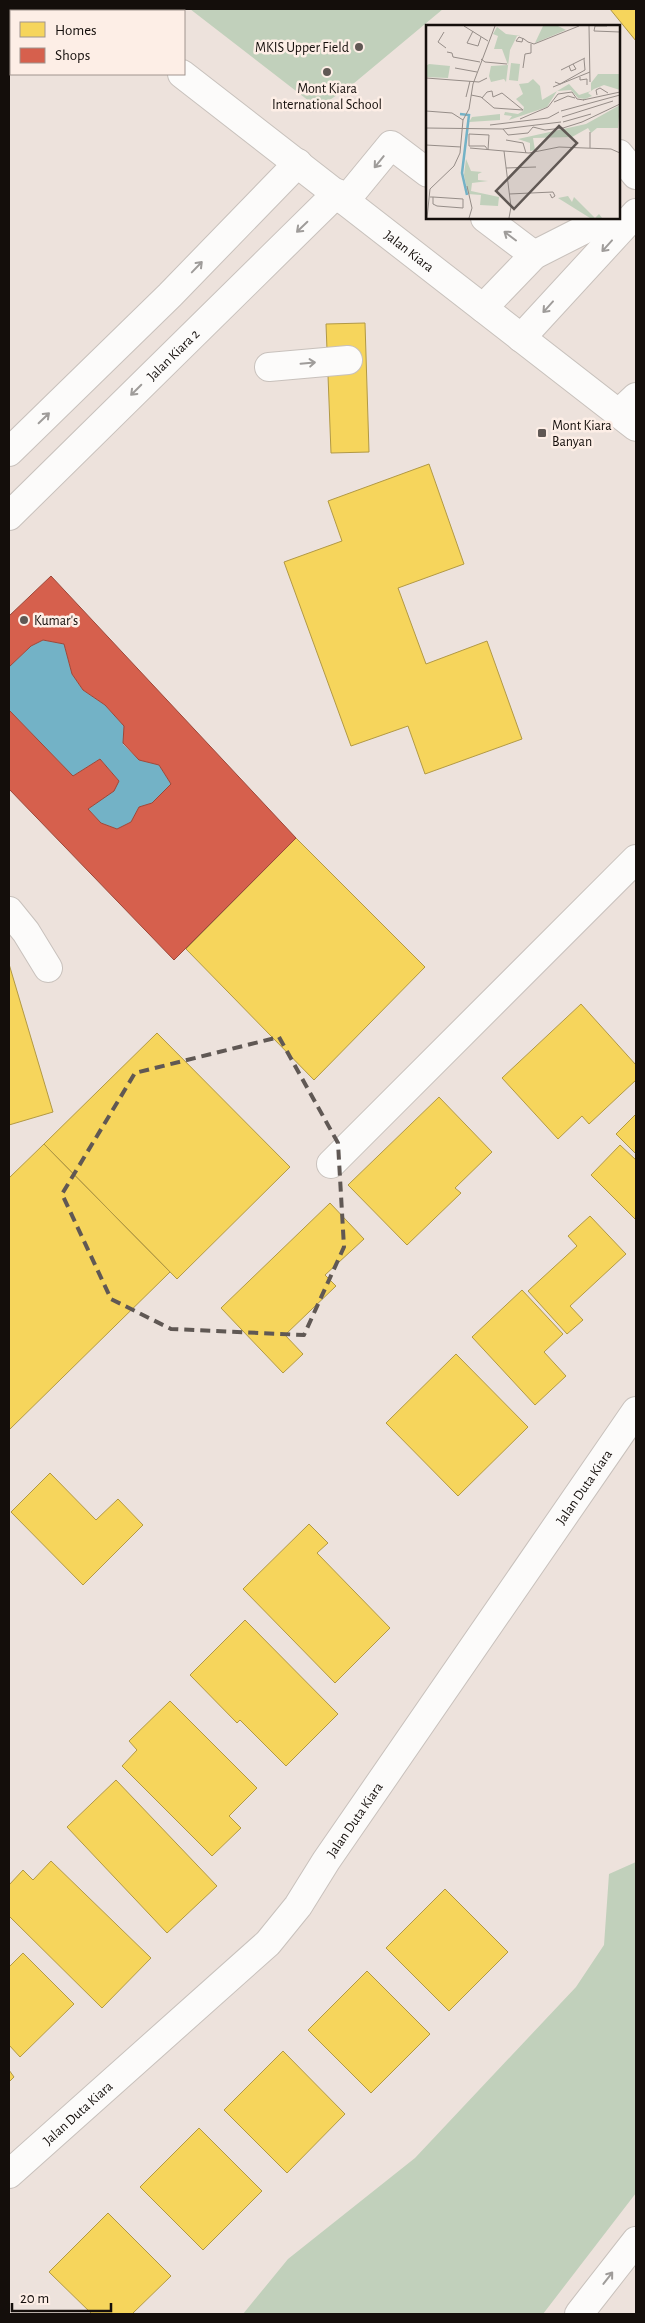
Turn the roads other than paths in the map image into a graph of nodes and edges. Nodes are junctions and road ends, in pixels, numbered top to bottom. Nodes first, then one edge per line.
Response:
1 (183, 75) edge
2 (620, 155) edge
3 (298, 163) junction
4 (426, 172) edge
5 (636, 175) edge
6 (341, 197) junction
7 (636, 203) edge
8 (620, 211) edge
9 (636, 213) edge
10 (486, 219) edge
11 (605, 219) edge
12 (534, 255) junction
13 (170, 295) junction
14 (483, 308) junction
15 (200, 326) junction
16 (521, 338) junction
17 (348, 360) dead end
18 (269, 367) dead end
19 (630, 412) edge
20 (9, 452) edge
21 (9, 516) edge
22 (636, 859) edge
23 (9, 911) edge
24 (48, 968) dead end
25 (331, 1164) dead end
26 (636, 1411) edge
27 (9, 2174) edge
28 (636, 2241) edge
29 (579, 2314) edge

1 - 3 main road, Jalan Kiara
2 - 5 main road
3 - 6 main road, Jalan Kiara
13 -> 3 main road
4 -> 6 main road, Jalan Kiara 2
6 - 14 main road, Jalan Kiara
6 -> 15 main road, Jalan Kiara 2
7 - 8 main road
9 -> 16 main road
12 -> 10 main road
11 - 12 main road
12 - 14 main road
13 - 15 main road
20 -> 13 main road
14 - 16 main road, Jalan Kiara
15 -> 21 main road, Jalan Kiara 2
16 - 19 main road, Jalan Kiara
18 -> 17 main road
22 - 25 main road
23 - 24 main road
26 - 27 main road, Jalan Duta Kiara
29 -> 28 main road

